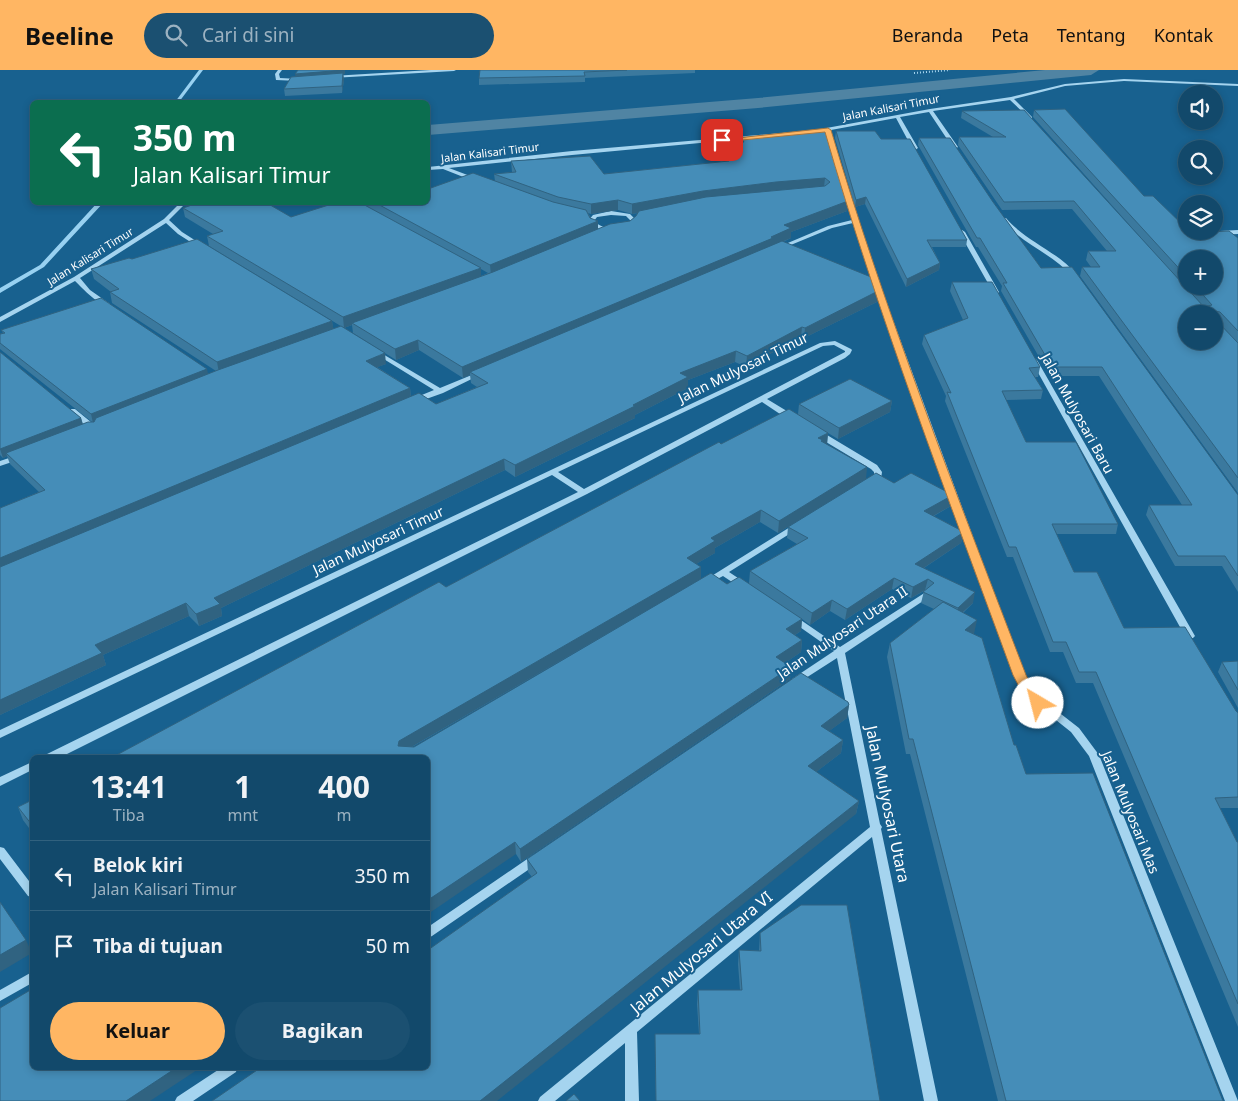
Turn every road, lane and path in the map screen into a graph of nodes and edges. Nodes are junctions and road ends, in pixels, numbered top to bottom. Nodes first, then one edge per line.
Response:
1 (280, 70) edge
2 (454, 70) edge
3 (950, 70) edge
4 (383, 72) edge
5 (914, 73) dead end
6 (326, 78) edge
7 (308, 79) edge
8 (1238, 85) edge
9 (1012, 98) junction
10 (930, 110) junction
11 (897, 116) junction
12 (1034, 122) edge
13 (823, 130) joint
14 (800, 132) edge
15 (957, 150) edge
16 (917, 152) edge
17 (442, 168) junction
18 (430, 169) edge
19 (451, 171) joint
20 (486, 184) edge
21 (182, 205) edge
22 (1001, 214) edge
23 (640, 215) edge
24 (583, 216) edge
25 (592, 218) junction
26 (632, 218) junction
27 (166, 220) junction
28 (854, 221) junction
29 (956, 222) edge
30 (610, 230) junction
31 (1223, 232) edge
32 (1226, 232) junction
33 (1238, 232) edge
34 (593, 237) edge
35 (1232, 238) edge
36 (213, 253) edge
37 (766, 253) edge
38 (76, 278) junction
39 (1079, 281) edge
40 (1000, 300) edge
41 (112, 308) edge
42 (0, 320) edge
43 (368, 347) edge
44 (1030, 353) edge
45 (485, 372) edge
46 (440, 391) junction
47 (763, 400) junction
48 (65, 406) edge
49 (403, 406) edge
50 (796, 420) edge
51 (103, 425) edge
52 (94, 429) junction
53 (813, 430) edge
54 (86, 432) edge
55 (26, 455) edge
56 (0, 464) edge
57 (553, 472) junction
58 (864, 486) edge
59 (584, 492) junction
60 (806, 522) edge
61 (723, 572) junction
62 (698, 587) edge
63 (754, 593) edge
64 (926, 594) edge
65 (785, 614) edge
66 (1196, 647) edge
67 (840, 651) junction
68 (782, 690) edge
69 (0, 734) edge
70 (55, 755) edge
71 (30, 767) edge
72 (0, 782) edge
73 (877, 827) junction
74 (0, 851) edge
75 (543, 854) edge
76 (30, 890) edge
77 (430, 932) edge
78 (30, 978) edge
79 (0, 996) edge
80 (631, 1032) junction
81 (228, 1070) edge
82 (182, 1101) edge
83 (545, 1101) edge
84 (632, 1101) edge
85 (931, 1101) edge
86 (1232, 1101) edge

1 - 7 street
2 - 4 street
3 - 5 path
4 - 6 street
8 - 9 street, Jalan Kalisari Timur
9 - 10 street, Jalan Kalisari Timur
9 - 12 street
10 - 11 street, Jalan Kalisari Timur
10 - 15 street
11 - 13 street, Jalan Kalisari Timur
11 - 16 street
13 - 28 street, Jalan Mulyosari Mas
14 - 17 street, Jalan Kalisari Timur
17 - 18 street, Jalan Kalisari Timur
17 - 19 street
19 - 20 street
21 - 27 street, Jalan Kalisari Timur
22 - 39 street
23 - 26 street
24 - 25 street
25 - 26 street
25 - 30 street
26 - 30 street
27 - 36 street
27 - 38 street, Jalan Kalisari Timur
28 - 37 street
28 - 86 street, Jalan Mulyosari Mas
29 - 40 street
30 - 34 street
31 - 32 street
32 - 33 street
32 - 35 street
38 - 41 street
38 - 42 street, Jalan Kalisari Timur
43 - 46 street
44 - 66 street, Jalan Mulyosari Baru
45 - 46 street
46 - 49 street
47 - 50 street
47 - 57 street, Jalan Mulyosari Timur
47 - 59 street, Jalan Mulyosari Timur
48 - 52 street
51 - 52 street
52 - 54 street
53 - 58 street
55 - 56 street
57 - 59 street
57 - 69 street, Jalan Mulyosari Timur
59 - 70 street, Jalan Mulyosari Timur
60 - 61 street
61 - 62 street
61 - 63 street
64 - 67 street, Jalan Mulyosari Utara II
65 - 67 street
67 - 68 street, Jalan Mulyosari Utara II
67 - 73 street, Jalan Mulyosari Utara
71 - 72 street
73 - 80 street, Jalan Mulyosari Utara VI
73 - 85 street, Jalan Mulyosari Utara
74 - 76 street
75 - 77 street
78 - 79 street
80 - 83 street, Jalan Mulyosari Utara VI
80 - 84 street
81 - 82 street

